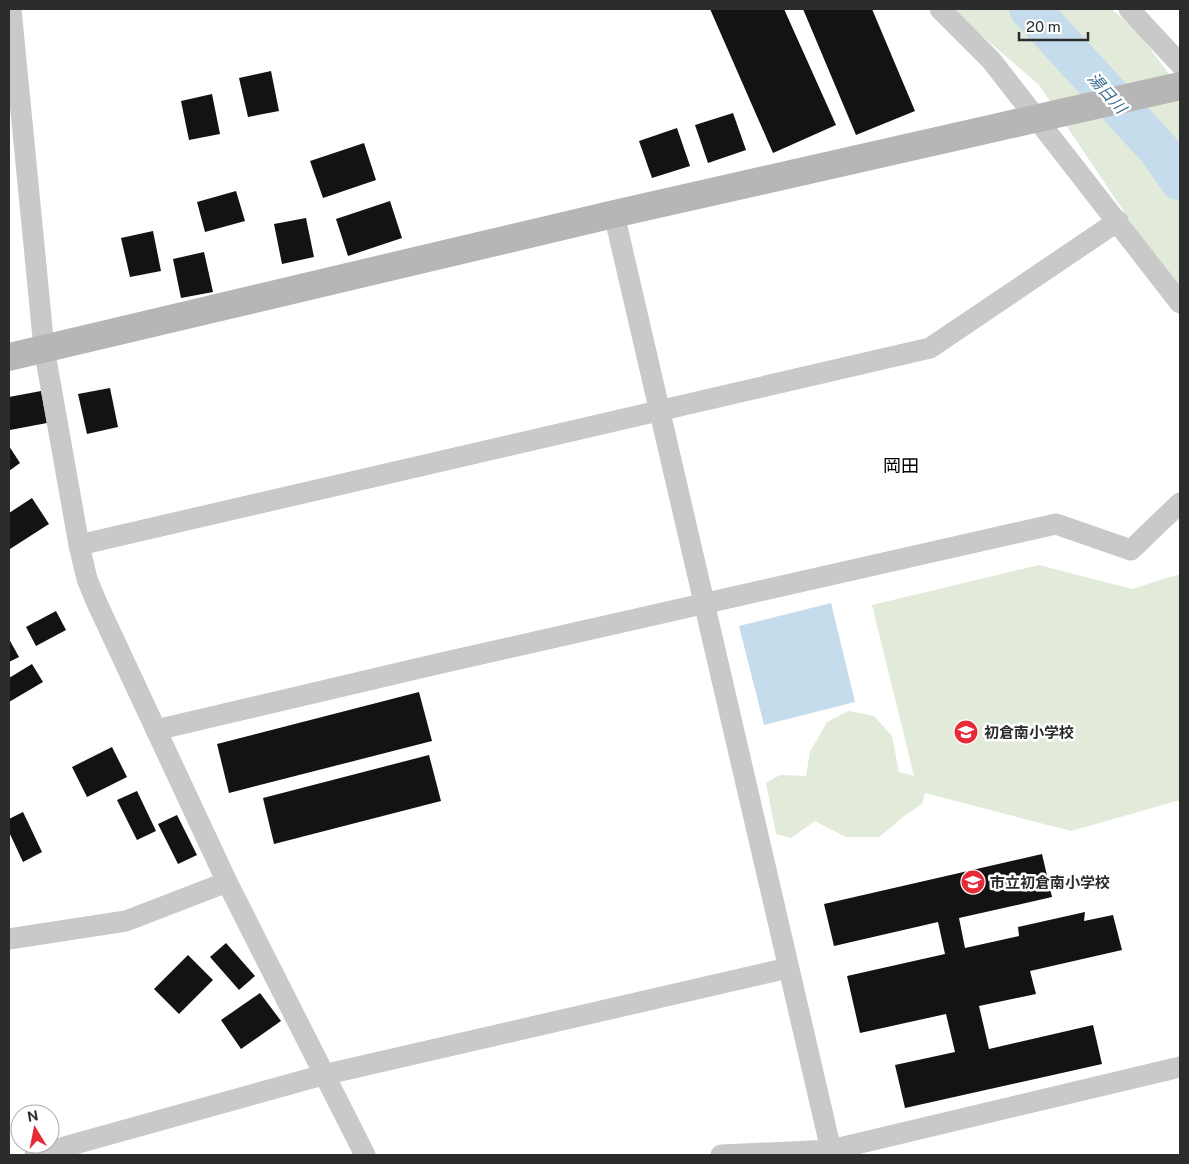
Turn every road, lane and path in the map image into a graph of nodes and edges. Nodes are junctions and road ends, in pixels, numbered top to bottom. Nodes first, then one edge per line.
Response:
1 (11, 9) edge
2 (940, 9) edge
3 (1129, 9) edge
4 (1180, 64) edge
5 (1180, 86) edge
6 (1042, 116) junction
7 (614, 214) junction
8 (1118, 221) junction
9 (1180, 303) edge
10 (44, 348) junction
11 (9, 357) edge
12 (659, 410) junction
13 (1180, 503) edge
14 (79, 545) junction
15 (704, 604) junction
16 (156, 730) junction
17 (227, 882) junction
18 (9, 938) edge
19 (788, 968) junction
20 (1177, 1073) edge
21 (323, 1075) junction
22 (832, 1152) edge
23 (36, 1155) edge
24 (365, 1155) edge
25 (721, 1155) edge

1 - 10 street
2 - 6 street
3 - 4 street
5 - 6 street
6 - 7 street
6 - 8 street
7 - 10 street
7 - 12 street
8 - 9 street
8 - 12 street
10 - 11 street
10 - 14 street
12 - 14 street
12 - 15 street
13 - 15 street
14 - 16 street
15 - 16 street
15 - 19 street
16 - 17 street
17 - 18 street
17 - 21 street
19 - 21 street
19 - 22 street
20 - 22 street
21 - 23 street
21 - 24 street
22 - 25 street

